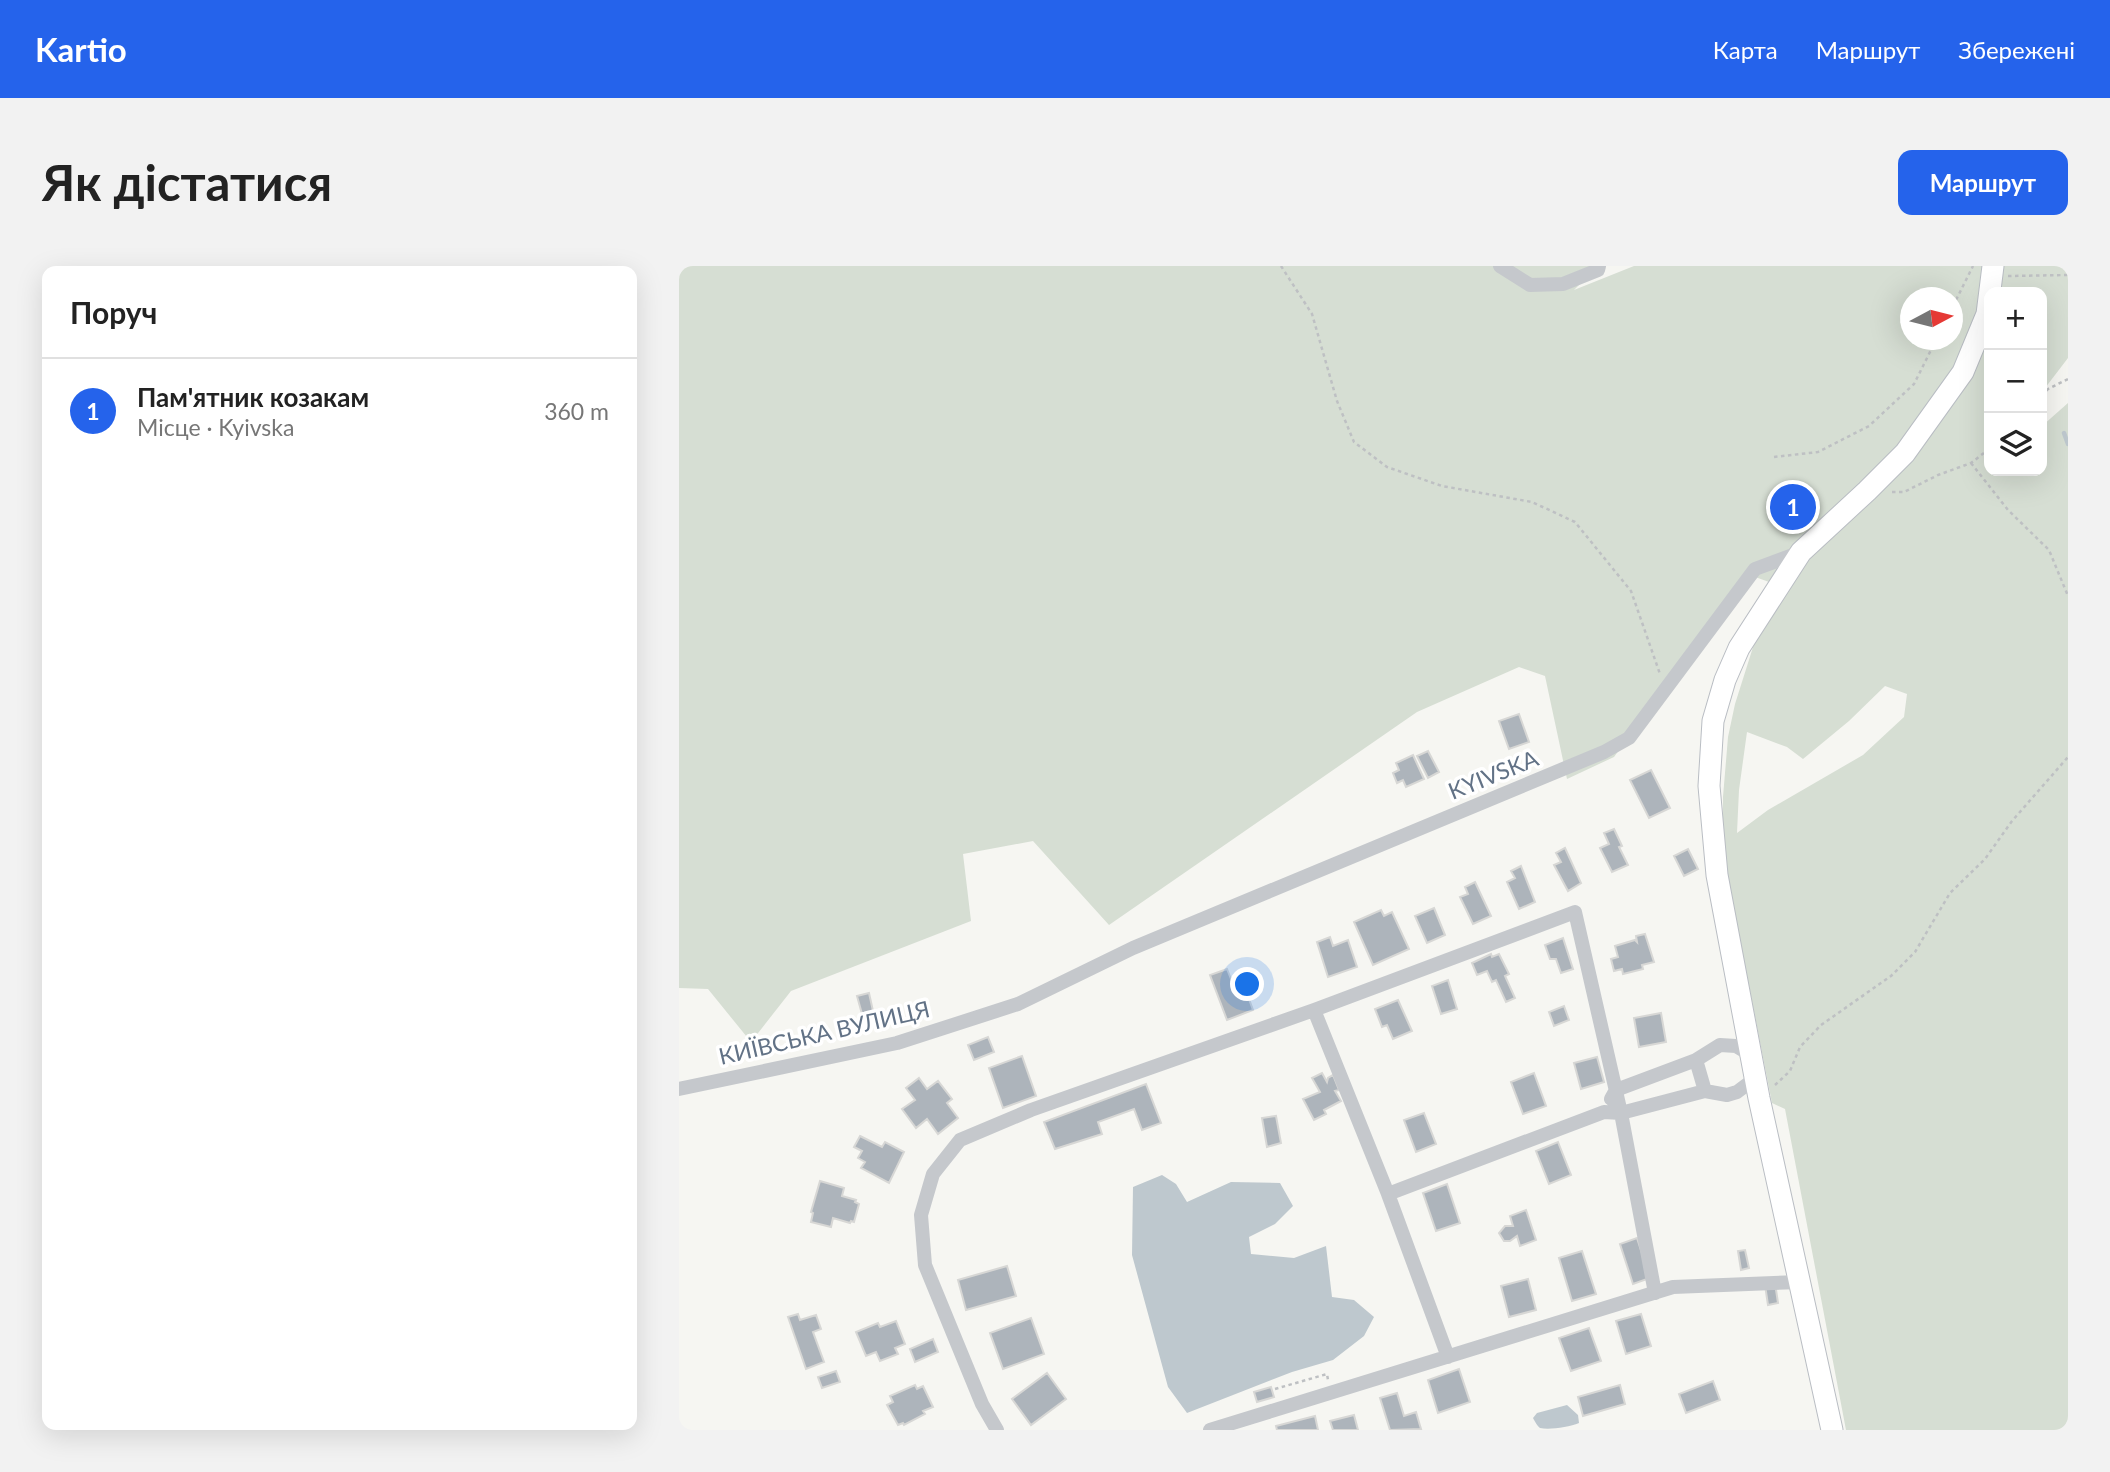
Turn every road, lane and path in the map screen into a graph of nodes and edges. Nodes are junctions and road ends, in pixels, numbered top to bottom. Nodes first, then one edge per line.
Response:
1 (1280, 266) edge
2 (1500, 266) edge
3 (1599, 266) edge
4 (1973, 266) edge
5 (1991, 274) edge
6 (2068, 275) edge
7 (1962, 287) edge
8 (1931, 350) edge
9 (2068, 379) edge
10 (2047, 390) edge
11 (1984, 453) edge
12 (1774, 457) dead end
13 (1971, 463) junction
14 (1867, 491) junction
15 (1801, 552) junction
16 (2068, 596) edge
17 (1665, 687) junction
18 (2068, 757) edge
19 (1314, 1010) junction
20 (1696, 1060) junction
21 (1753, 1065) junction
22 (679, 1089) edge
23 (1616, 1090) junction
24 (1705, 1091) junction
25 (1759, 1098) junction
26 (1604, 1112) junction
27 (1621, 1113) junction
28 (1388, 1194) junction
29 (1800, 1282) junction
30 (1655, 1293) junction
31 (1448, 1357) junction
32 (1275, 1389) dead end
33 (1332, 1394) junction
34 (997, 1430) edge
35 (1210, 1430) edge
36 (1832, 1430) edge

1 - 17 path
2 - 3 street
4 - 7 path
5 - 6 path
5 - 14 main road
8 - 12 path
9 - 10 path
11 - 13 path
13 - 14 path
13 - 16 path
14 - 15 main road
15 - 17 street, KYIVSKA
15 - 21 main road
17 - 22 street, KYIVSKA
18 - 25 path
19 - 23 street
19 - 28 street
19 - 34 street
20 - 21 street
20 - 23 street
20 - 24 street
21 - 24 street
21 - 25 main road
23 - 26 street
23 - 27 street
24 - 27 street
25 - 29 main road
26 - 27 street
26 - 28 street
27 - 30 street
28 - 31 street
29 - 30 street
29 - 36 main road
30 - 31 street
31 - 33 street
32 - 33 path
33 - 35 street

